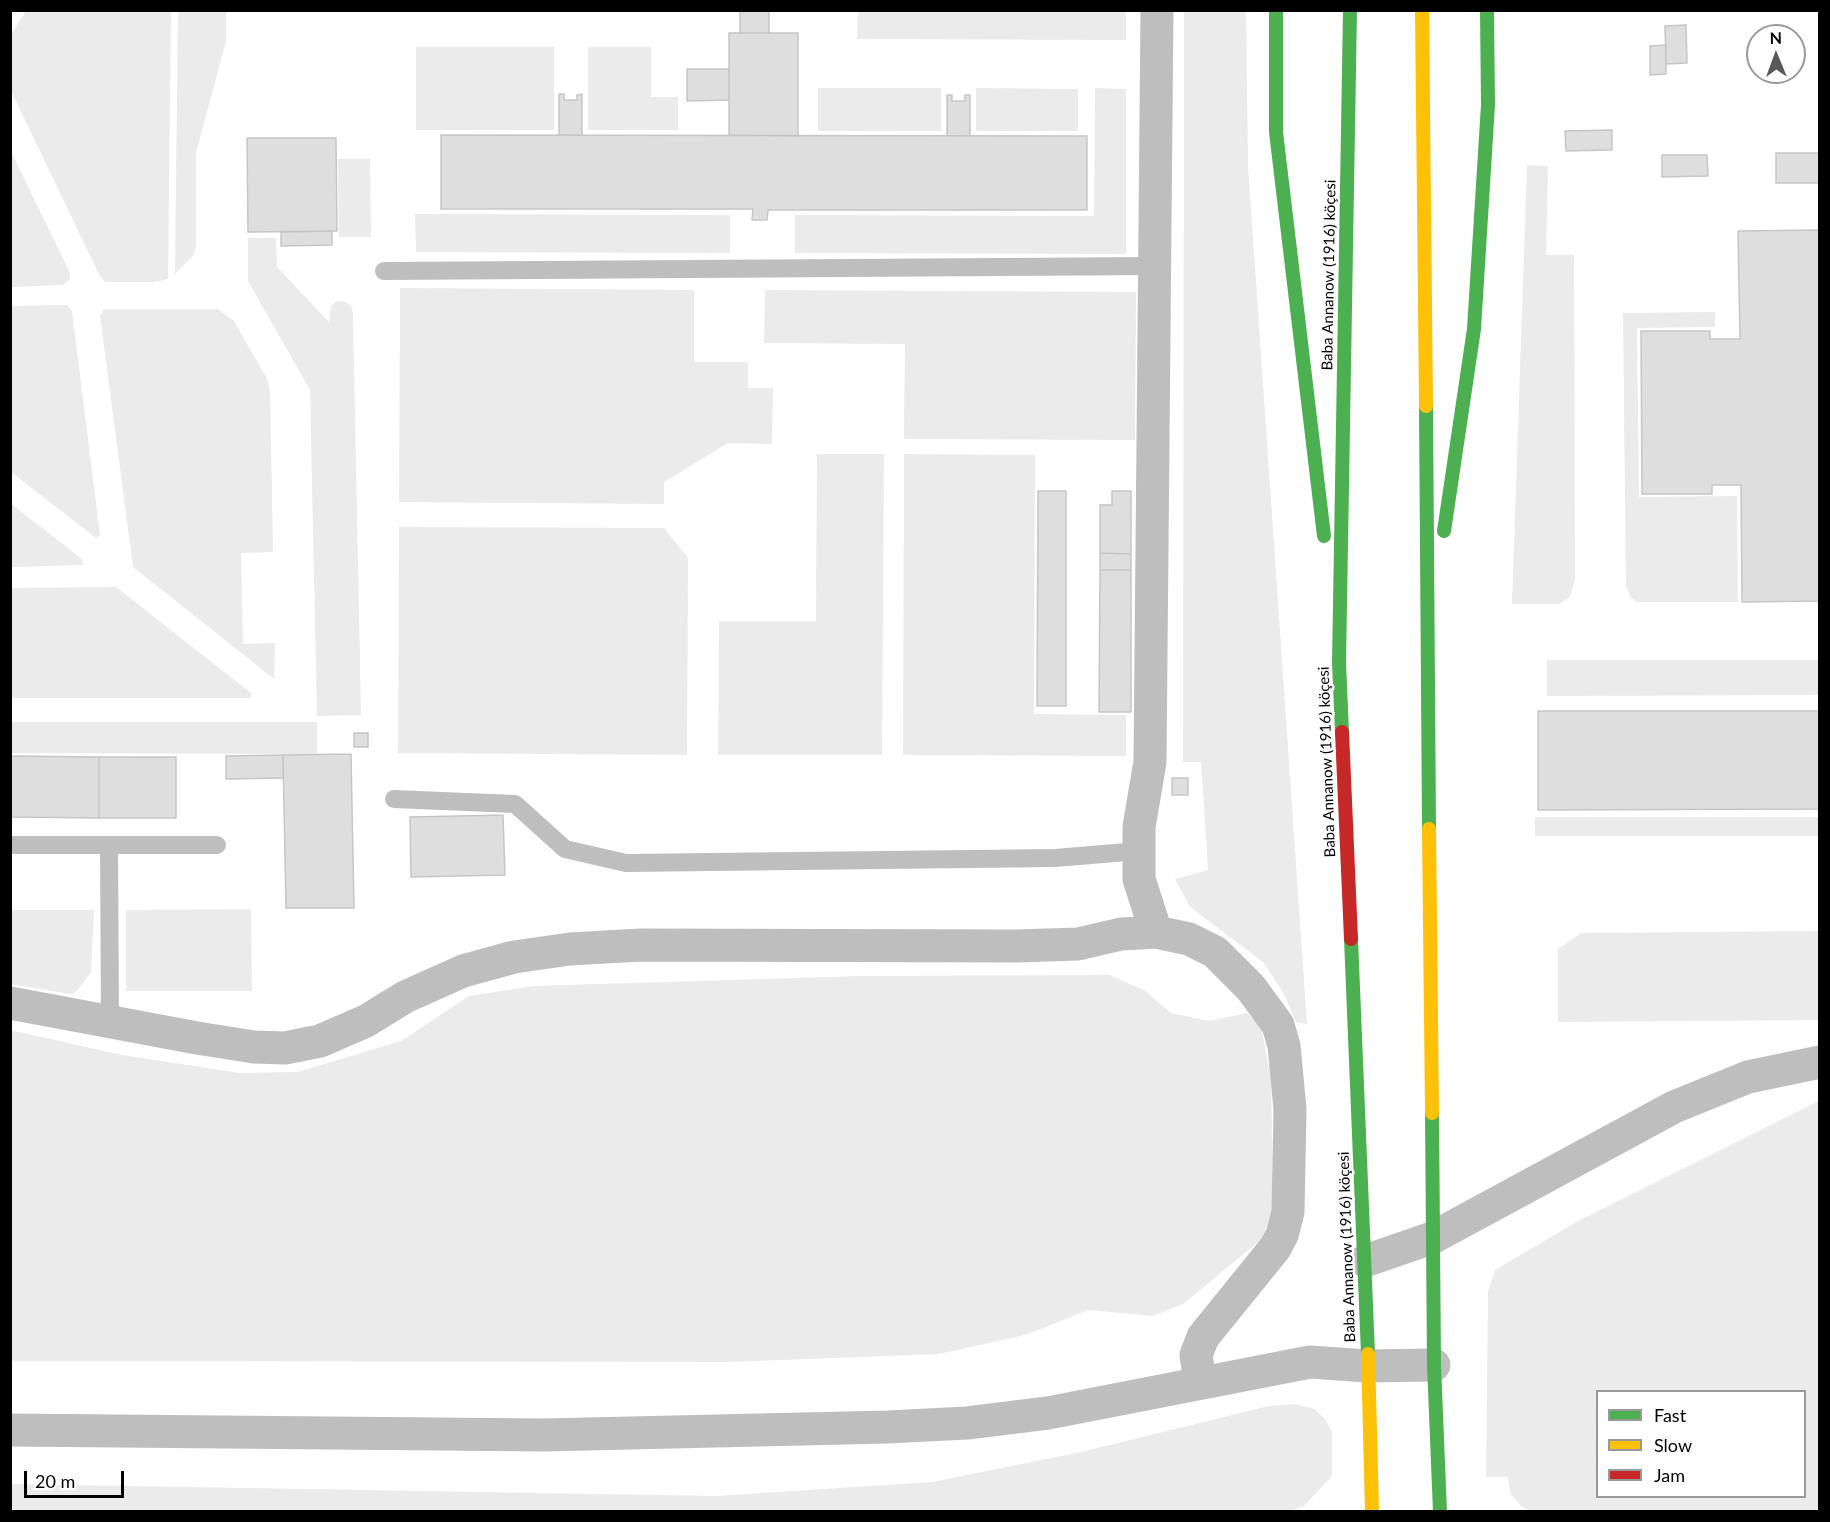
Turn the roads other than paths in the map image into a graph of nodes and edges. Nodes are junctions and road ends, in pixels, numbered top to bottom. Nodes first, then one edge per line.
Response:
1 (1157, 10) edge
2 (1276, 10) edge
3 (1350, 10) edge
4 (1422, 10) edge
5 (1487, 10) edge
6 (1155, 266) junction
7 (384, 271) dead end
8 (1429, 630) junction
9 (1339, 663) junction
10 (394, 799) dead end
11 (10, 845) edge
12 (109, 845) junction
13 (217, 845) dead end
14 (1139, 851) junction
15 (1156, 932) junction
16 (10, 1003) edge
17 (110, 1022) junction
18 (1820, 1062) edge
19 (1432, 1238) junction
20 (1365, 1262) junction
21 (1434, 1365) junction
22 (1367, 1366) junction
23 (1200, 1382) junction
24 (10, 1430) edge
25 (1372, 1512) edge
26 (1440, 1512) edge

1 - 6 street
2 - 9 main road
3 - 9 main road, Baba Annanow (1916) köçesi
4 - 8 main road
5 - 8 main road
6 - 7 lane
6 - 14 street
8 - 19 main road
9 - 20 main road, Baba Annanow (1916) köçesi
10 - 14 lane
11 - 12 lane
12 - 13 lane
12 - 17 lane
14 - 15 street
15 - 17 street
15 - 23 street
16 - 17 street
18 - 19 street
19 - 20 street
19 - 21 main road
20 - 22 main road, Baba Annanow (1916) köçesi
21 - 22 street
21 - 26 main road
22 - 23 street
22 - 25 main road, Baba Annanow (1916) köçesi
23 - 24 street

